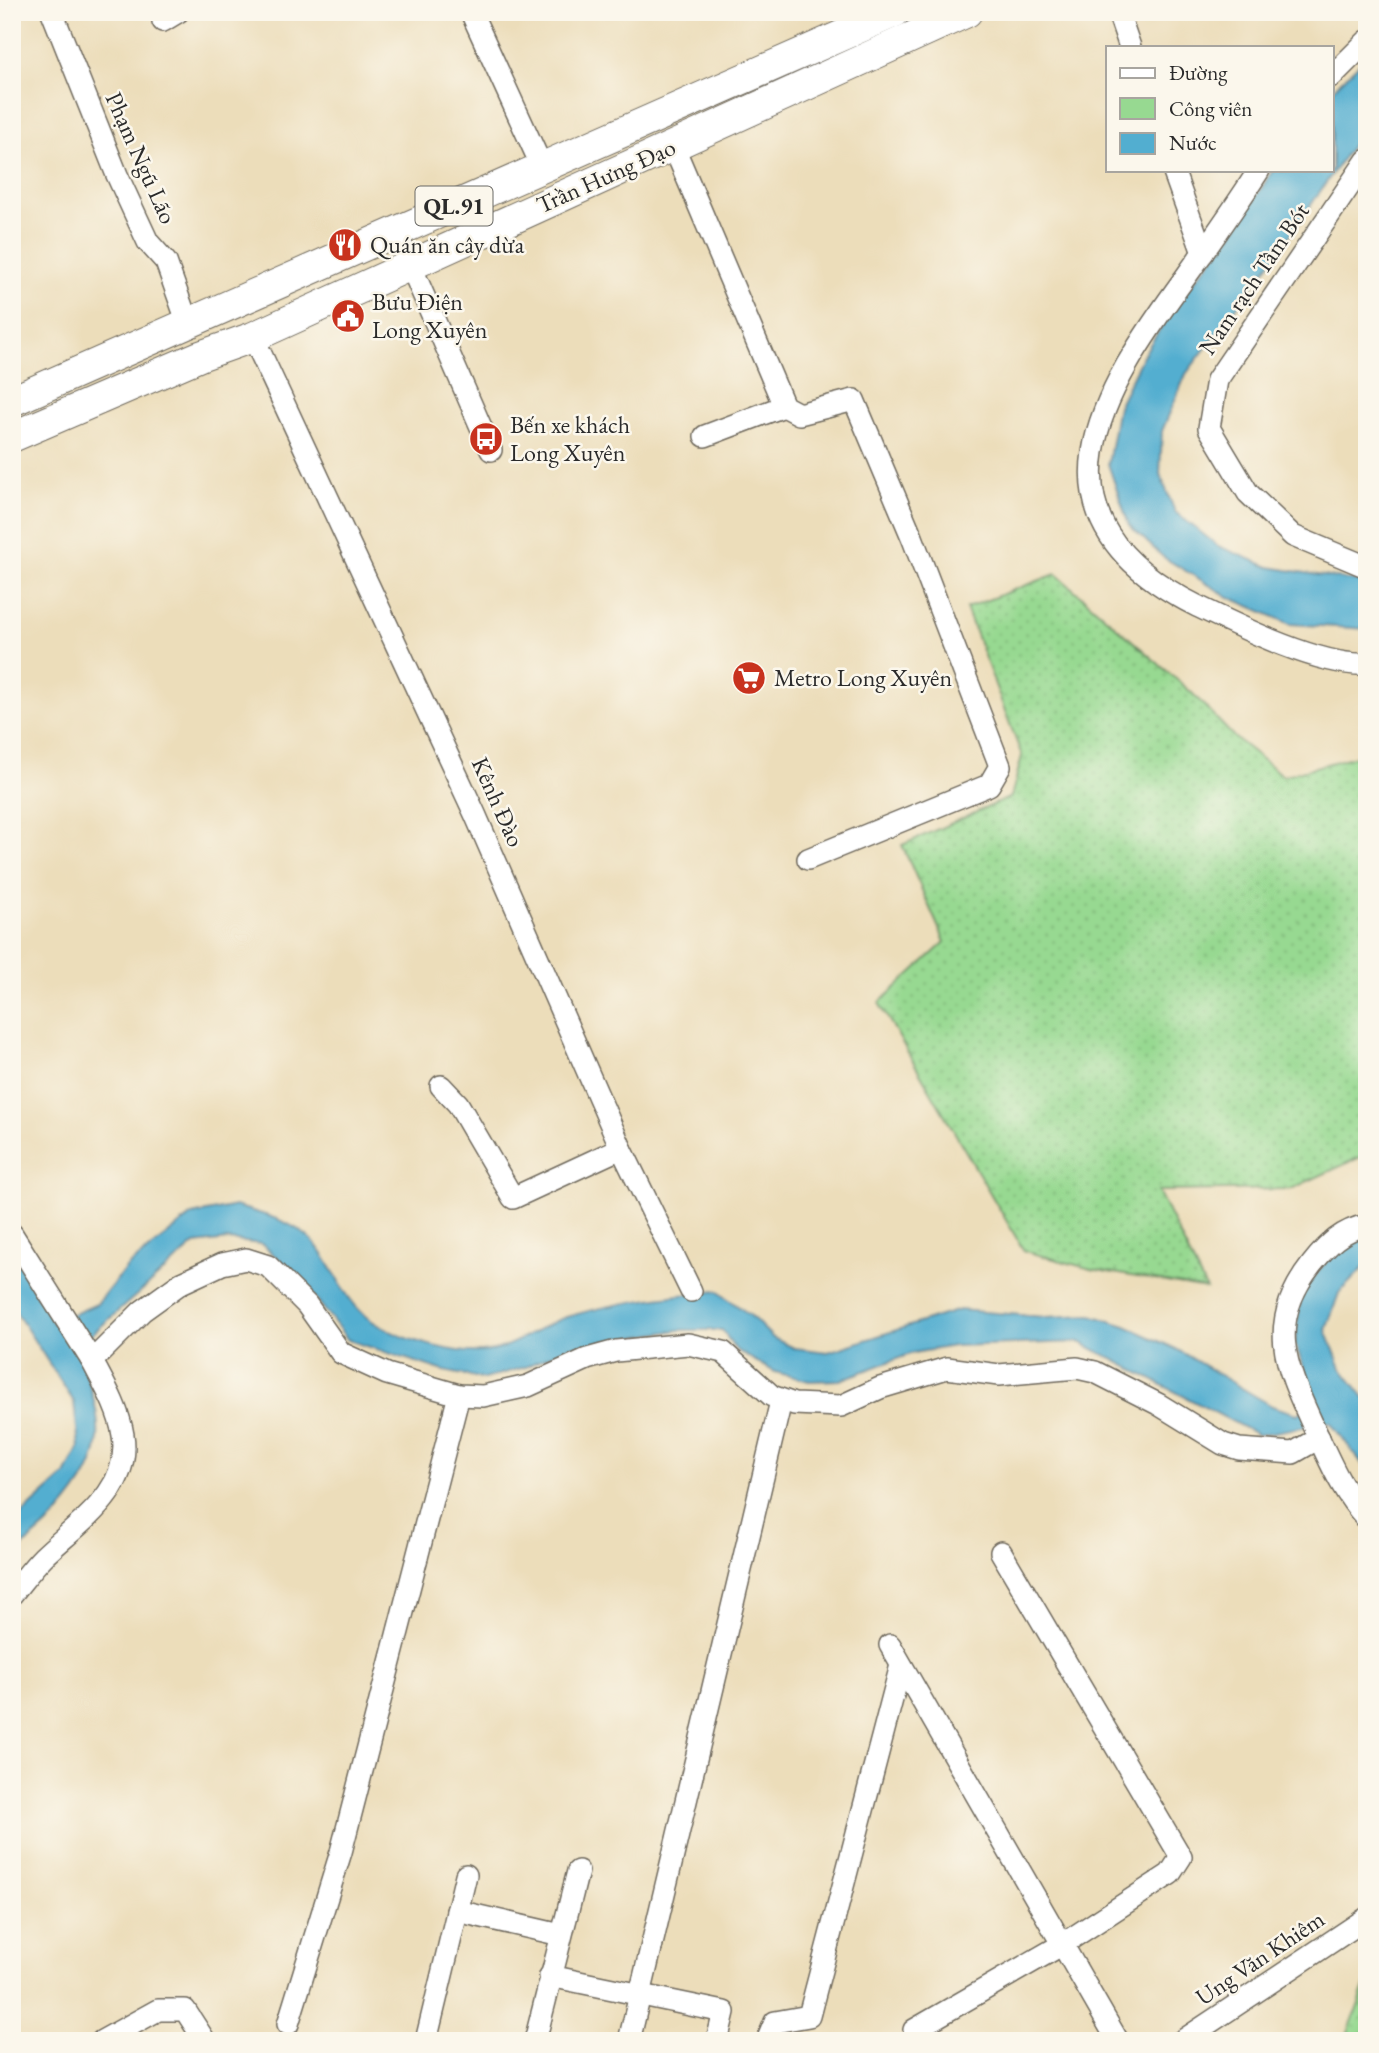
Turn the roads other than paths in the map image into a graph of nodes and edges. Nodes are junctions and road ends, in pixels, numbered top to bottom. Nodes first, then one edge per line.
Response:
1 (52, 12) edge
2 (471, 12) edge
3 (895, 12) edge
4 (967, 12) edge
5 (1118, 12) edge
6 (1367, 41) edge
7 (1130, 46) edge
8 (1334, 74) edge
9 (673, 145) junction
10 (1367, 160) edge
11 (542, 167) junction
12 (1174, 172) edge
13 (1258, 172) edge
14 (396, 232) junction
15 (1203, 253) junction
16 (412, 264) junction
17 (187, 321) junction
18 (253, 337) junction
19 (200, 356) junction
20 (12, 401) edge
21 (784, 407) junction
22 (705, 436) dead end
23 (12, 437) edge
24 (491, 450) dead end
25 (1367, 567) edge
26 (1367, 664) edge
27 (808, 859) dead end
28 (441, 1086) dead end
29 (621, 1148) junction
30 (1367, 1225) edge
31 (12, 1234) edge
32 (691, 1291) dead end
33 (89, 1356) junction
34 (459, 1395) junction
35 (782, 1401) junction
36 (1318, 1435) junction
37 (1367, 1519) edge
38 (1002, 1552) dead end
39 (12, 1594) edge
40 (890, 1645) dead end
41 (901, 1665) junction
42 (578, 1871) dead end
43 (466, 1875) dead end
44 (457, 1911) junction
45 (1367, 1918) edge
46 (561, 1935) junction
47 (1063, 1944) junction
48 (550, 1976) junction
49 (640, 1994) junction
50 (288, 2024) dead end
51 (914, 2030) dead end
52 (102, 2041) edge
53 (205, 2041) edge
54 (426, 2041) edge
55 (535, 2041) edge
56 (629, 2041) edge
57 (717, 2041) edge
58 (767, 2041) edge
59 (1118, 2041) edge
60 (1182, 2041) edge

1 - 17 street, Phạm Ngũ Lão
2 - 11 street
3 - 11 highway, Trần Hưng Đạo / QL.91
4 - 9 highway, Trần Hưng Đạo / QL.91
5 - 7 street
6 - 8 street
9 - 16 highway, Trần Hưng Đạo / QL.91
9 - 21 street
10 - 25 street, Nam rạch Tầm Bót
11 - 14 highway, Trần Hưng Đạo / QL.91
12 - 15 street
13 - 15 street
14 - 16 street
14 - 17 highway, Trần Hưng Đạo / QL.91
15 - 26 street
16 - 18 highway, Trần Hưng Đạo / QL.91
16 - 24 street
17 - 19 highway
17 - 20 highway, Trần Hưng Đạo / QL.91
18 - 19 highway, Trần Hưng Đạo / QL.91
18 - 29 street, Kênh Đào
19 - 23 highway, Trần Hưng Đạo / QL.91
21 - 22 street
21 - 27 street
28 - 29 street
29 - 32 street, Kênh Đào
30 - 36 street
31 - 33 street
33 - 34 street
33 - 39 street
34 - 35 street
34 - 50 street
35 - 36 street
35 - 49 street
36 - 37 street
38 - 47 street
40 - 41 street
41 - 47 street
41 - 58 street
42 - 46 street
43 - 44 street
44 - 46 street
44 - 54 street
45 - 60 street, Ung Văn Khiêm
46 - 48 street
47 - 51 street
47 - 59 street
48 - 49 street
48 - 55 street
49 - 56 street
49 - 57 street
52 - 53 street

